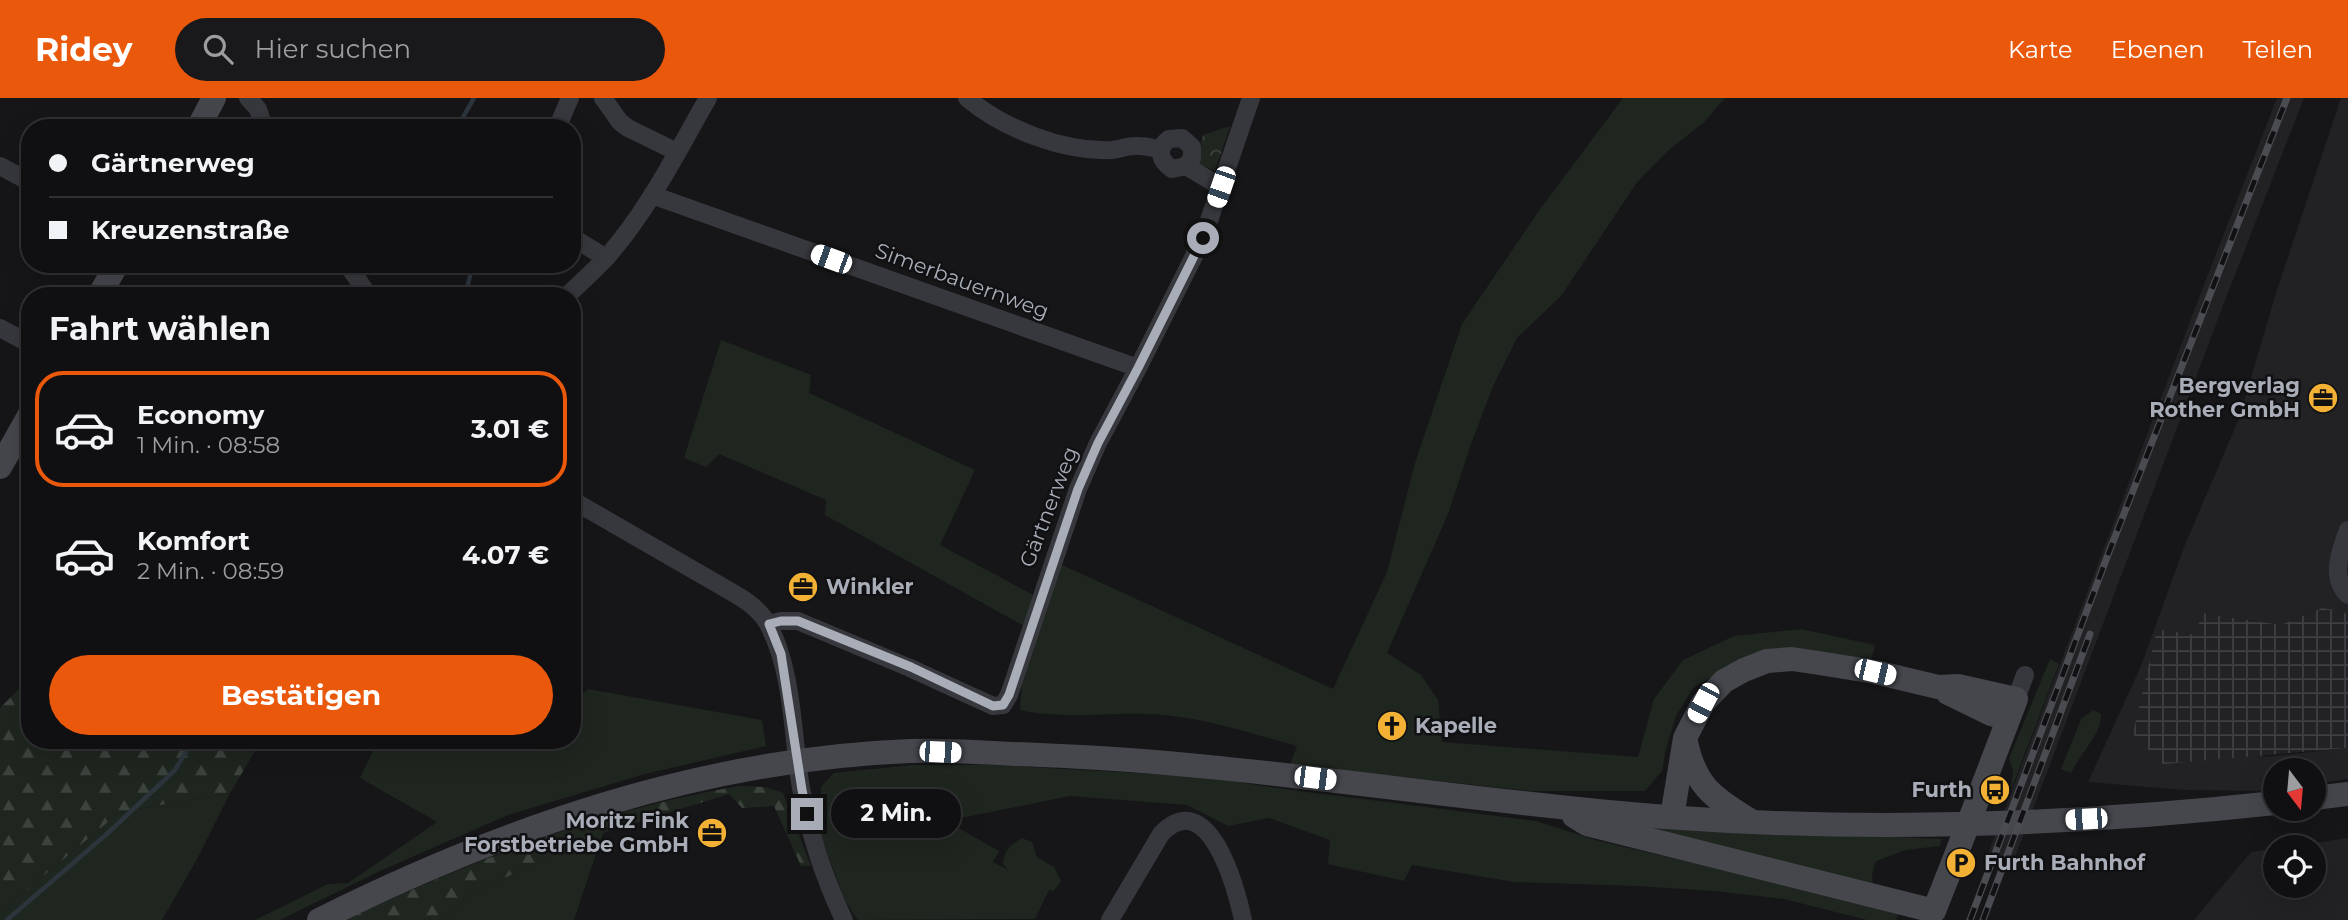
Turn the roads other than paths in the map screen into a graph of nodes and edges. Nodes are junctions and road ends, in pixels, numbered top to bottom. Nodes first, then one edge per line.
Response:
1 (214, 98) edge
2 (248, 98) edge
3 (570, 98) edge
4 (603, 98) edge
5 (708, 98) edge
6 (967, 98) edge
7 (1251, 98) edge
8 (203, 119) edge
9 (261, 119) edge
10 (561, 119) edge
11 (1161, 150) junction
12 (677, 152) junction
13 (0, 166) edge
14 (1186, 166) junction
15 (21, 177) edge
16 (1221, 187) junction
17 (652, 195) junction
18 (581, 243) edge
19 (606, 258) junction
20 (576, 287) edge
21 (0, 328) edge
22 (21, 339) edge
23 (1138, 368) junction
24 (21, 430) edge
25 (0, 467) edge
26 (581, 505) edge
27 (2348, 530) edge
28 (2348, 596) edge
29 (769, 624) junction
30 (2025, 676) dead end
31 (2012, 709) junction
32 (1685, 738) junction
33 (797, 762) junction
34 (2348, 794) edge
35 (2326, 797) edge
36 (2263, 804) edge
37 (1559, 808) junction
38 (1672, 817) junction
39 (1752, 821) junction
40 (1932, 915) edge
41 (319, 920) edge
42 (844, 920) edge
43 (1110, 920) edge
44 (1243, 920) edge

1 - 8 main road
2 - 9 street
3 - 10 street
4 - 12 street
5 - 12 street
6 - 11 street
7 - 16 street, Gärtnerweg
11 - 14 street
11 - 14 street
12 - 17 street
13 - 15 street
14 - 16 street
16 - 23 street, Gärtnerweg
17 - 19 street
17 - 23 street, Simerbauernweg
18 - 19 street
19 - 20 street
21 - 22 street
23 - 29 street, Gärtnerweg
24 - 25 main road
26 - 29 street
27 - 28 street
29 - 33 street
30 - 31 street
31 - 32 main road
31 - 40 main road, bridge
32 - 38 main road
32 - 39 main road
33 - 37 main road
33 - 41 main road
33 - 42 street
34 - 35 main road
36 - 39 main road
37 - 38 main road
37 - 40 main road
38 - 39 main road
43 - 44 street

